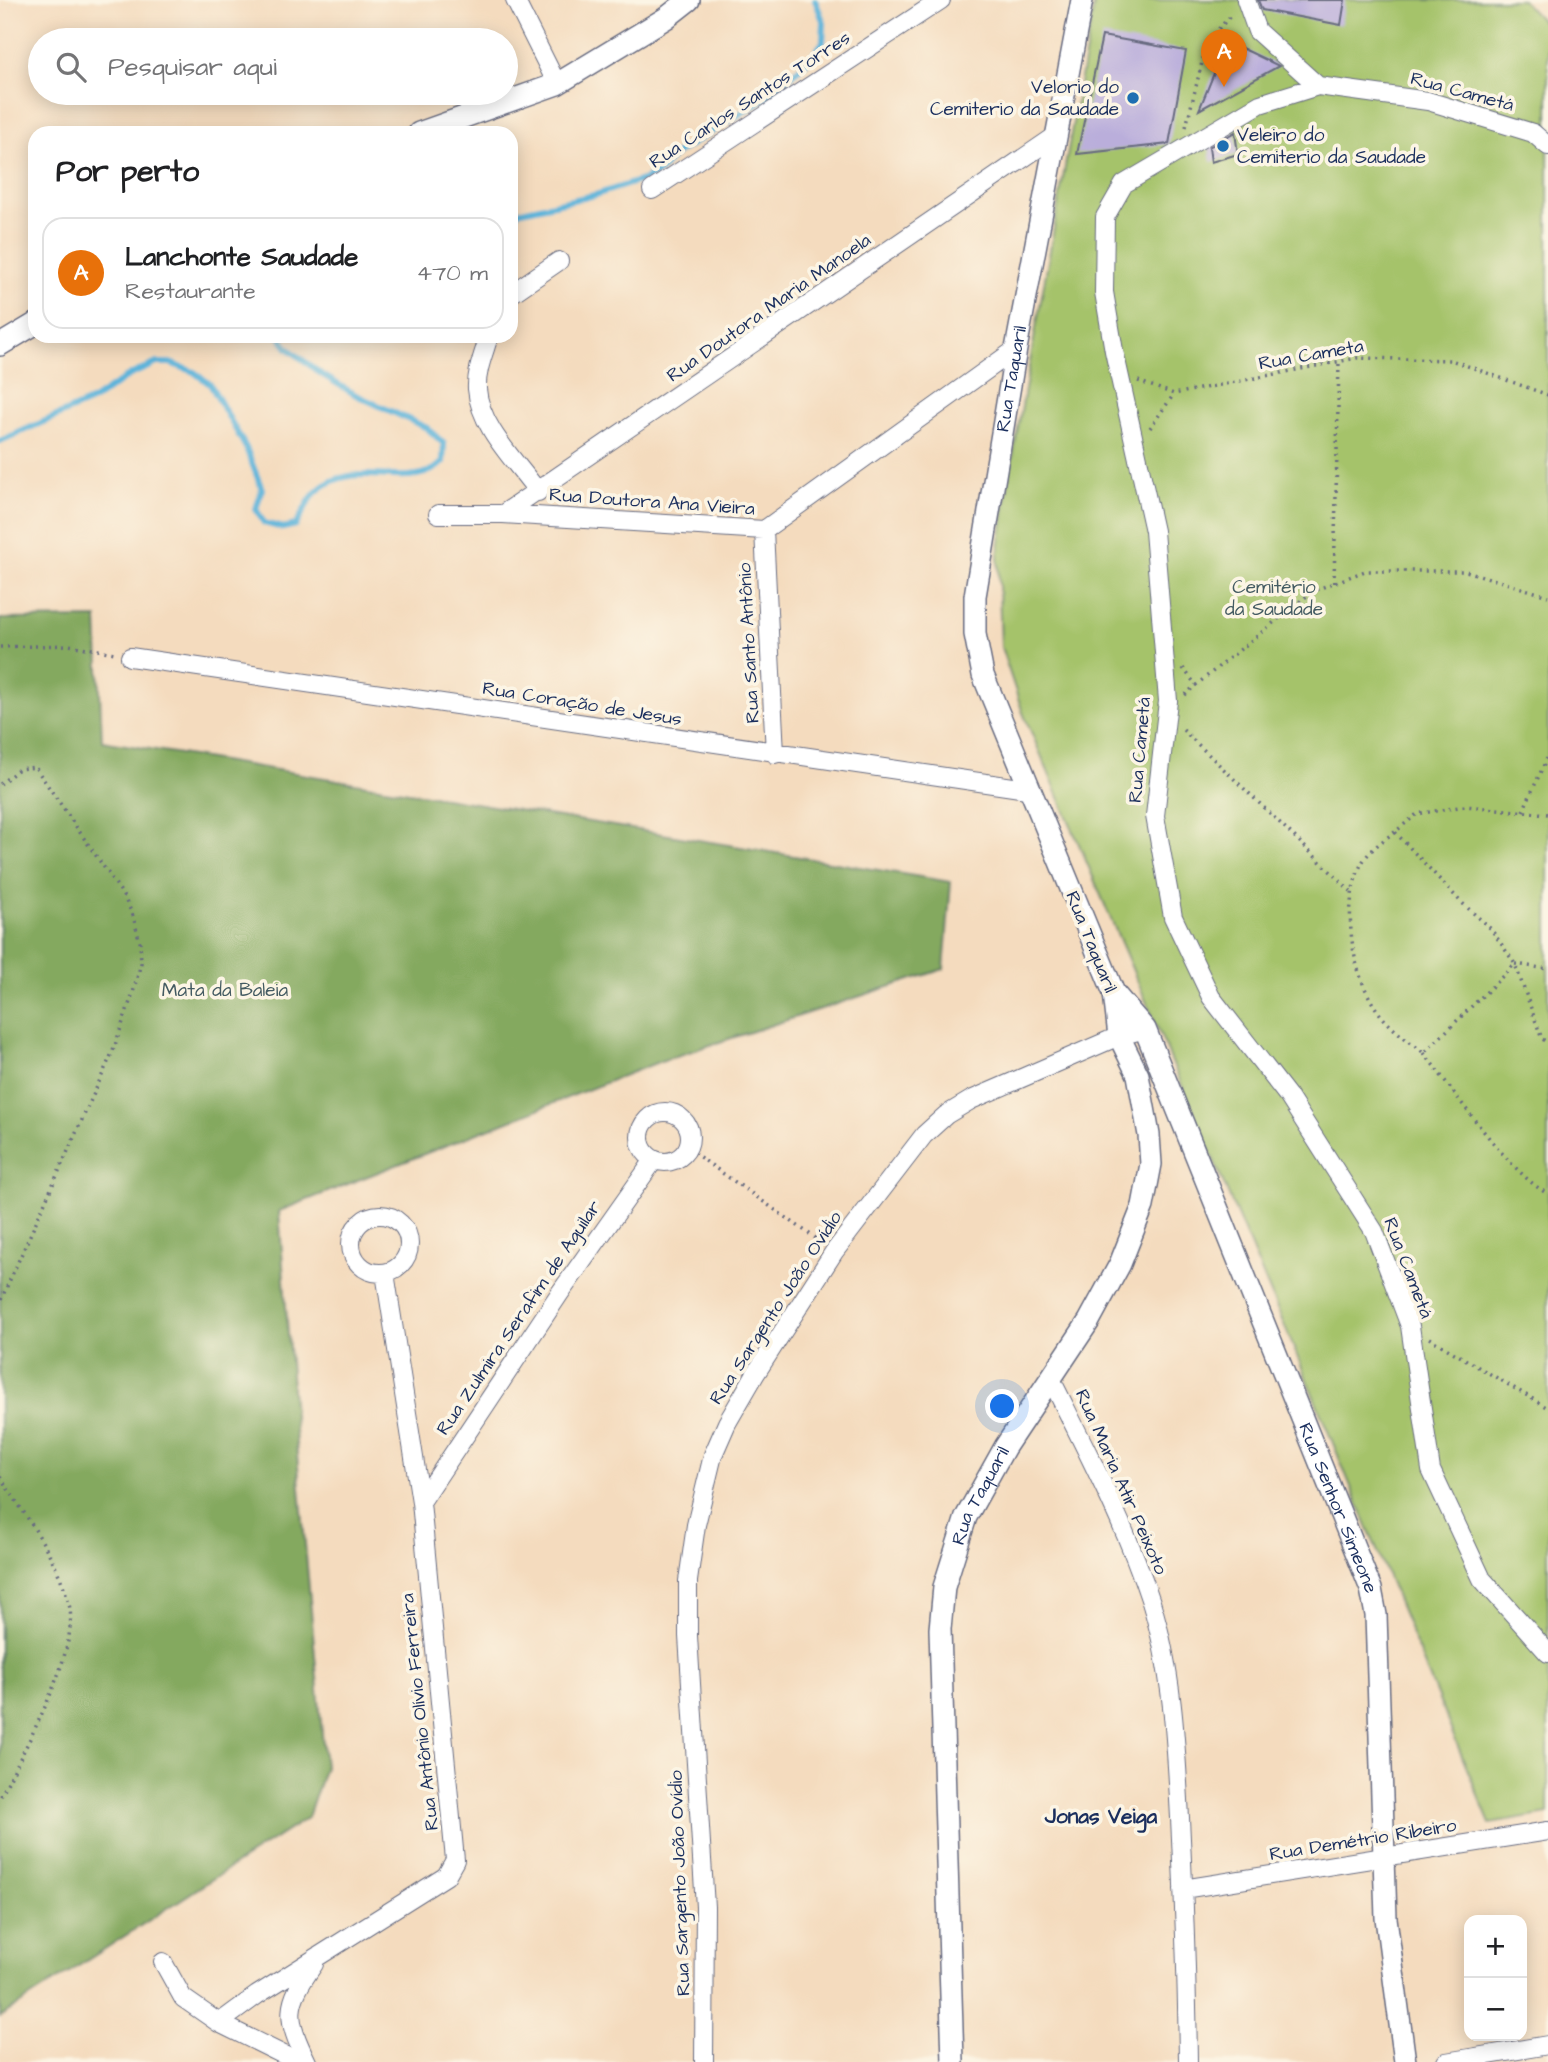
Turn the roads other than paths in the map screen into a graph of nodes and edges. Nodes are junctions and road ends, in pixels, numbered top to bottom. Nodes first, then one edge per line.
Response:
1 (514, 0) edge
2 (690, 0) edge
3 (941, 0) edge
4 (1082, 0) edge
5 (1242, 4) edge
6 (557, 83) junction
7 (1318, 86) junction
8 (518, 97) edge
9 (496, 105) edge
10 (438, 126) edge
11 (1057, 135) junction
12 (1548, 146) edge
13 (652, 190) dead end
14 (559, 261) dead end
15 (518, 289) edge
16 (28, 328) edge
17 (487, 343) edge
18 (0, 345) edge
19 (1016, 349) junction
20 (538, 492) junction
21 (438, 514) dead end
22 (503, 514) junction
23 (764, 530) junction
24 (130, 657) road end
25 (775, 754) junction
26 (1027, 789) junction
27 (1114, 992) junction
28 (1145, 1029) junction
29 (1119, 1036) junction
30 (654, 1160) junction
31 (385, 1273) dead end
32 (1051, 1379) junction
33 (421, 1502) junction
34 (1548, 1653) edge
35 (1548, 1832) edge
36 (1383, 1859) junction
37 (1183, 1889) junction
38 (320, 1956) junction
39 (163, 1962) dead end
40 (219, 2023) junction
41 (1548, 2045) edge
42 (298, 2062) edge
43 (307, 2062) edge
44 (704, 2062) edge
45 (953, 2062) edge
46 (1188, 2062) edge
47 (1405, 2062) edge
48 (1446, 2062) edge

1 - 6 street
2 - 6 street
3 - 13 street, Rua Carlos Santos Torres
4 - 11 street, Rua Taquaril
5 - 7 street
6 - 8 street
7 - 12 street, Rua Cametá
7 - 34 street, Rua Cametá
9 - 10 street
11 - 19 street, Rua Taquaril
11 - 20 street, Rua Doutora Maria Manoela
14 - 15 street
16 - 18 street
17 - 20 street
19 - 23 street, Rua Doutora Ana Vieira
19 - 26 street, Rua Taquaril
20 - 22 street, Rua Doutora Maria Manoela
21 - 22 street, Rua Doutora Ana Vieira
22 - 23 street, Rua Doutora Ana Vieira
23 - 25 street, Rua Santo Antônio
24 - 25 street, Rua Coração de Jesus
25 - 26 street, Rua Coração de Jesus
26 - 27 street, Rua Taquaril
27 - 28 street, Rua Senhor Simeone
27 - 29 street, Rua Taquaril
28 - 29 street, Rua Sargento João Ovídio
28 - 36 street, Rua Senhor Simeone
29 - 32 street, Rua Taquaril
29 - 44 street, Rua Sargento João Ovídio
30 - 30 street
30 - 33 street, Rua Zulmira Serafim de Aguilar
31 - 33 street, Rua Antônio Olívio Ferreira
32 - 37 street, Rua Maria Atir Peixoto
32 - 45 street, Rua Taquaril
33 - 38 street, Rua Antônio Olívio Ferreira
35 - 36 street, Rua Demétrio Ribeiro
36 - 37 street, Rua Demétrio Ribeiro
36 - 47 street, Rua Senhor Simeone
37 - 46 street, Rua Maria Atir Peixoto
38 - 40 street, Rua Antônio Olívio Ferreira
38 - 43 street
39 - 40 street
40 - 42 street
41 - 48 street

